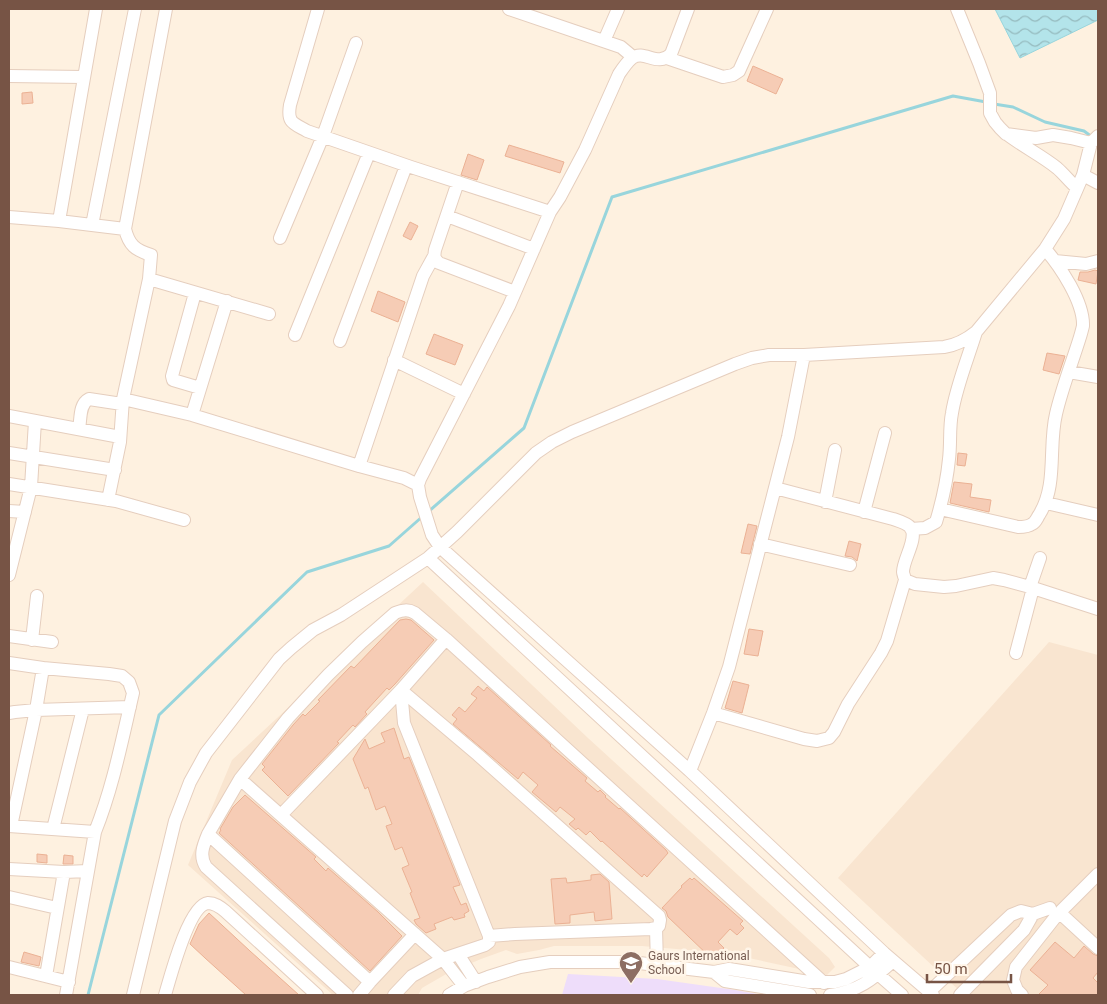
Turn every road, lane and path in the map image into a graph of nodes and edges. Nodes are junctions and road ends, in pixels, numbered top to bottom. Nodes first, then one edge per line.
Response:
1 (96, 9) edge
2 (135, 9) edge
3 (166, 9) edge
4 (318, 9) edge
5 (509, 9) edge
6 (618, 9) edge
7 (688, 9) edge
8 (768, 9) edge
9 (957, 9) edge
10 (604, 41) junction
11 (356, 43) dead end
12 (634, 57) junction
13 (667, 58) junction
14 (9, 76) edge
15 (83, 77) junction
16 (1006, 134) junction
17 (323, 136) junction
18 (1094, 139) edge
19 (369, 153) junction
20 (406, 166) junction
21 (1083, 175) junction
22 (458, 182) junction
23 (1098, 183) edge
24 (1077, 188) junction
25 (550, 212) junction
26 (447, 216) junction
27 (9, 217) edge
28 (59, 220) junction
29 (92, 225) junction
30 (125, 229) junction
31 (280, 238) dead end
32 (534, 249) junction
33 (1045, 249) junction
34 (434, 256) junction
35 (1055, 261) junction
36 (1098, 261) edge
37 (149, 279) junction
38 (515, 292) junction
39 (195, 293) junction
40 (227, 301) junction
41 (269, 314) dead end
42 (976, 332) junction
43 (295, 335) dead end
44 (340, 341) dead end
45 (804, 355) junction
46 (394, 360) junction
47 (1069, 372) junction
48 (1098, 377) edge
49 (200, 388) junction
50 (464, 394) junction
51 (123, 401) junction
52 (192, 415) junction
53 (9, 416) edge
54 (35, 421) junction
55 (79, 429) junction
56 (885, 433) dead end
57 (120, 437) junction
58 (835, 450) dead end
59 (9, 452) edge
60 (32, 456) junction
61 (359, 466) junction
62 (115, 470) junction
63 (9, 484) edge
64 (31, 487) junction
65 (775, 488) junction
66 (419, 491) junction
67 (108, 500) junction
68 (825, 502) junction
69 (1046, 503) junction
70 (940, 509) junction
71 (9, 511) edge
72 (25, 512) junction
73 (864, 512) junction
74 (1098, 515) edge
75 (184, 520) dead end
76 (912, 529) junction
77 (760, 544) junction
78 (440, 547) junction
79 (428, 558) junction
80 (1040, 558) dead end
81 (850, 565) dead end
82 (9, 575) edge
83 (905, 580) junction
84 (1032, 588) junction
85 (37, 596) dead end
86 (1098, 609) edge
87 (9, 636) edge
88 (446, 639) junction
89 (32, 640) junction
90 (52, 642) dead end
91 (1016, 653) dead end
92 (9, 663) edge
93 (44, 668) junction
94 (401, 690) junction
95 (130, 707) junction
96 (83, 709) junction
97 (36, 710) junction
98 (712, 713) junction
99 (9, 714) edge
100 (690, 772) junction
101 (240, 779) junction
102 (280, 815) junction
103 (10, 826) edge
104 (53, 829) junction
105 (95, 832) junction
106 (208, 834) junction
107 (9, 869) edge
108 (88, 871) junction
109 (64, 872) junction
110 (1098, 874) edge
111 (9, 897) edge
112 (57, 908) junction
113 (1057, 912) junction
114 (1034, 914) junction
115 (656, 928) junction
116 (415, 934) junction
117 (489, 936) junction
118 (1098, 948) edge
119 (458, 954) junction
120 (888, 957) junction
121 (443, 959) junction
122 (657, 965) junction
123 (9, 967) edge
124 (874, 971) junction
125 (714, 972) junction
126 (46, 976) junction
127 (69, 982) junction
128 (370, 982) junction
129 (476, 982) junction
130 (824, 983) junction
131 (464, 986) junction
132 (931, 994) edge
133 (66, 995) edge
134 (133, 995) edge
135 (165, 995) edge
136 (317, 995) edge
137 (347, 995) edge
138 (359, 995) edge
139 (394, 995) edge
140 (449, 995) edge
141 (810, 995) edge
142 (830, 995) edge
143 (902, 995) edge
144 (960, 995) edge
145 (1022, 995) edge

1 - 15 street
2 - 29 street
3 - 30 street
4 - 17 street
5 - 10 street
6 - 10 street
7 - 13 street
8 - 13 street
9 - 16 street
10 - 12 street
11 - 17 street
12 - 13 street
12 - 25 street
14 - 15 street
15 - 28 street
16 - 18 street
16 - 24 street
17 - 19 street
17 - 31 street
18 - 21 street
19 - 20 street
19 - 43 street
20 - 22 street
20 - 44 street
21 - 23 street
21 - 24 street
22 - 25 street
22 - 26 street
24 - 33 street
25 - 32 street
26 - 32 street
26 - 34 street
27 - 28 street
28 - 29 street
29 - 30 street
30 - 37 street
32 - 38 street
33 - 35 street
33 - 42 street
34 - 38 street
34 - 46 street
35 - 36 street
35 - 47 street
37 - 39 street
37 - 51 street
38 - 50 street
39 - 40 street
39 - 49 street
40 - 41 street
40 - 49 street
42 - 45 street
42 - 70 street
45 - 65 street
45 - 78 street
46 - 50 street
46 - 61 street
47 - 48 street
47 - 69 street
49 - 52 street
50 - 66 street
51 - 52 street
51 - 55 street
51 - 57 street
52 - 61 street
53 - 54 street
54 - 55 street
54 - 60 street
55 - 57 street
56 - 73 street
57 - 62 street
58 - 68 street
59 - 60 street
60 - 62 street
60 - 64 street
61 - 66 street
62 - 67 street
63 - 64 street
64 - 67 street
64 - 72 street
65 - 68 street
65 - 77 street
66 - 78 street
67 - 75 street
68 - 73 street
69 - 70 street
69 - 74 street
70 - 76 street
71 - 72 street
72 - 82 street
73 - 76 street
76 - 83 street
77 - 81 street
77 - 98 street
78 - 79 street
78 - 100 street
79 - 124 street
79 - 134 street
80 - 84 street
83 - 84 street
83 - 98 street
84 - 86 street
84 - 91 street
85 - 89 street
87 - 89 street
88 - 94 street
88 - 101 street
88 - 130 street
89 - 90 street
92 - 93 street
93 - 95 street
93 - 97 street
94 - 102 street
94 - 115 street
94 - 117 street
95 - 96 street
95 - 105 street
96 - 97 street
96 - 104 street
97 - 99 street
97 - 103 street
98 - 100 street
100 - 120 street
101 - 102 street
101 - 106 street
102 - 116 street
103 - 104 street
104 - 105 street
105 - 108 street
106 - 128 street
106 - 137 street
107 - 109 street
108 - 109 street
108 - 127 street
109 - 112 street
110 - 113 street
111 - 112 street
112 - 126 street
113 - 114 street
113 - 118 street
113 - 145 street
114 - 132 street
114 - 144 street
115 - 117 street
115 - 122 street
116 - 121 street
116 - 128 street
117 - 119 street
119 - 121 street
119 - 129 street
120 - 124 street
120 - 132 street
121 - 131 street
121 - 139 street
122 - 125 street
122 - 129 street
123 - 126 street
124 - 130 street
124 - 142 street
124 - 143 street
125 - 130 street
125 - 141 street
126 - 127 street
127 - 133 street
128 - 138 street
129 - 131 street
131 - 140 street
135 - 136 street

